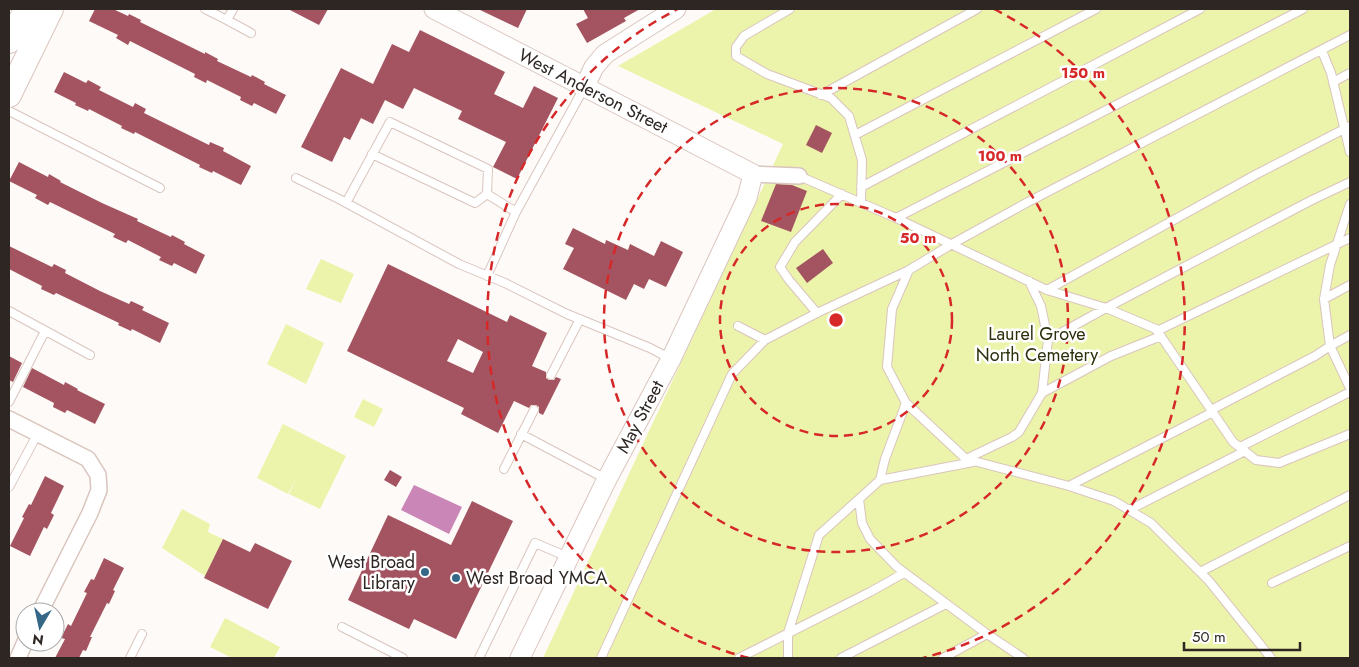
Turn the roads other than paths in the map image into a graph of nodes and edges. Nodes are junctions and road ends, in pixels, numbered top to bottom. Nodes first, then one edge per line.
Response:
1 (27, 9) edge
2 (50, 9) edge
3 (205, 9) edge
4 (233, 9) edge
5 (434, 9) edge
6 (676, 9) edge
7 (790, 9) edge
8 (977, 9) edge
9 (1096, 9) edge
10 (1200, 9) edge
11 (1303, 9) edge
12 (227, 20) junction
13 (251, 33) dead end
14 (1350, 35) edge
15 (9, 41) edge
16 (1322, 51) junction
17 (1350, 72) edge
18 (1333, 82) junction
19 (585, 86) junction
20 (821, 94) junction
21 (9, 95) edge
22 (9, 111) edge
23 (1347, 127) edge
24 (855, 136) junction
25 (1350, 152) edge
26 (372, 154) junction
27 (752, 174) junction
28 (800, 176) joint
29 (296, 178) dead end
30 (1350, 182) edge
31 (861, 187) junction
32 (160, 188) dead end
33 (487, 194) junction
34 (842, 194) junction
35 (346, 203) junction
36 (861, 203) junction
37 (1350, 204) edge
38 (516, 212) junction
39 (896, 218) junction
40 (1350, 238) edge
41 (952, 244) junction
42 (1337, 244) junction
43 (908, 270) junction
44 (487, 276) junction
45 (1029, 281) junction
46 (1350, 285) edge
47 (1047, 290) junction
48 (1324, 300) junction
49 (1106, 308) junction
50 (9, 311) edge
51 (817, 313) junction
52 (580, 319) junction
53 (738, 326) dead end
54 (45, 331) junction
55 (1159, 334) junction
56 (1350, 336) edge
57 (765, 340) junction
58 (1048, 340) junction
59 (1330, 346) junction
60 (90, 354) dead end
61 (670, 359) junction
62 (551, 375) dead end
63 (1350, 390) edge
64 (1042, 394) junction
65 (9, 402) edge
66 (906, 403) junction
67 (534, 410) dead end
68 (1212, 411) junction
69 (9, 419) edge
70 (38, 433) junction
71 (521, 434) junction
72 (1350, 434) edge
73 (1242, 449) junction
74 (970, 460) junction
75 (504, 469) dead end
76 (608, 479) junction
77 (880, 480) junction
78 (1069, 486) junction
79 (9, 487) edge
80 (1350, 495) edge
81 (860, 499) junction
82 (1129, 510) junction
83 (1350, 546) edge
84 (570, 558) junction
85 (1200, 572) junction
86 (904, 573) junction
87 (1272, 583) dead end
88 (45, 602) edge
89 (946, 604) junction
90 (342, 627) dead end
91 (788, 633) junction
92 (142, 634) dead end
93 (987, 634) junction
94 (130, 658) edge
95 (403, 658) edge
96 (479, 658) edge
97 (520, 658) edge
98 (601, 658) edge
99 (739, 658) edge
100 (788, 658) edge
101 (841, 658) edge
102 (943, 658) edge
103 (1023, 658) edge
104 (1271, 658) edge

1 - 15 main road
2 - 21 main road
3 - 12 lane
4 - 12 lane
5 - 19 street, West Anderson Street
6 - 19 street
7 - 20 lane
8 - 20 lane
9 - 24 lane
10 - 31 lane
11 - 39 lane
12 - 13 lane
14 - 16 lane
16 - 18 lane
16 - 41 lane
17 - 18 lane
18 - 23 lane
19 - 27 street, West Anderson Street
19 - 38 lane
20 - 24 lane
22 - 32 lane
23 - 25 lane
23 - 47 lane
24 - 31 lane
26 - 33 lane
26 - 33 lane
26 - 35 lane
27 - 28 street
27 - 61 street, May Street
28 - 34 lane
29 - 35 lane
30 - 49 lane
31 - 36 lane
33 - 38 lane
34 - 36 lane
34 - 51 lane
35 - 44 lane
36 - 39 lane
37 - 42 lane
38 - 44 lane
39 - 41 lane
40 - 42 lane
41 - 43 lane
41 - 45 lane
42 - 48 lane
42 - 55 lane
43 - 51 lane
43 - 66 lane
44 - 52 lane
45 - 47 lane
45 - 58 lane
46 - 48 lane
47 - 49 lane
48 - 59 lane
49 - 55 lane
49 - 58 lane
50 - 54 lane
51 - 57 lane
52 - 61 lane
52 - 62 lane
53 - 57 lane
54 - 60 lane
54 - 65 lane
55 - 64 lane
55 - 68 lane
56 - 59 lane
57 - 98 lane
58 - 64 lane
59 - 63 lane
59 - 68 lane
61 - 76 street, May Street
63 - 73 lane
64 - 74 lane
66 - 74 lane
66 - 77 lane
67 - 71 lane
68 - 73 lane
68 - 78 lane
69 - 70 street
70 - 79 lane
70 - 88 street
71 - 75 lane
71 - 76 lane
72 - 73 lane
73 - 82 lane
74 - 77 lane
74 - 78 lane
76 - 84 street, May Street
77 - 81 lane
78 - 82 lane
80 - 85 lane
81 - 86 lane
81 - 91 lane
82 - 85 lane
83 - 87 lane
84 - 96 lane
84 - 97 street, May Street
85 - 104 lane
86 - 89 lane
86 - 91 lane
89 - 93 lane
89 - 101 lane
90 - 95 lane
91 - 99 lane
91 - 100 lane
92 - 94 lane
93 - 102 lane
93 - 103 lane

